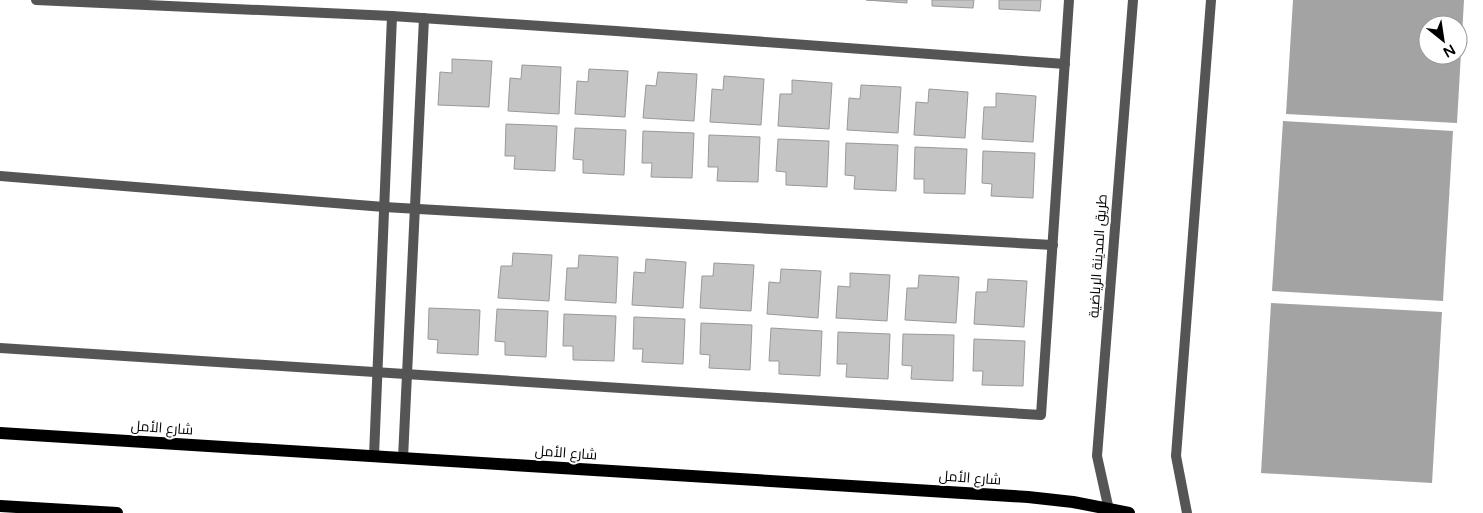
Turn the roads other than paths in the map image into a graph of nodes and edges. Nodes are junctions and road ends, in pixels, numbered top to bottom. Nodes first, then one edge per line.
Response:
1 (36, 0) edge
2 (1069, 0) edge
3 (1133, 0) edge
4 (1211, 0) edge
5 (392, 16) junction
6 (424, 18) junction
7 (1065, 64) junction
8 (0, 176) edge
9 (384, 206) junction
10 (414, 208) junction
11 (1053, 245) junction
12 (0, 348) edge
13 (377, 372) junction
14 (406, 374) junction
15 (0, 434) edge
16 (374, 456) junction
17 (403, 458) junction
18 (0, 506) edge
19 (1109, 511) edge
20 (117, 513) edge
21 (1129, 513) edge
22 (1187, 513) edge

1 - 5 street
2 - 7 street
3 - 19 street, طريق المدينة الرياضية
4 - 22 street
5 - 6 street
5 - 9 street
6 - 7 street
6 - 10 street
7 - 11 street
8 - 9 street
9 - 10 street
9 - 13 street
10 - 11 street
10 - 14 street
11 - 14 street
12 - 13 street
13 - 14 street
13 - 16 street
14 - 17 street
15 - 16 main road, شارع الأمل
16 - 17 main road, شارع الأمل
17 - 19 main road, شارع الأمل
18 - 20 main road
19 - 21 main road, شارع الأمل

